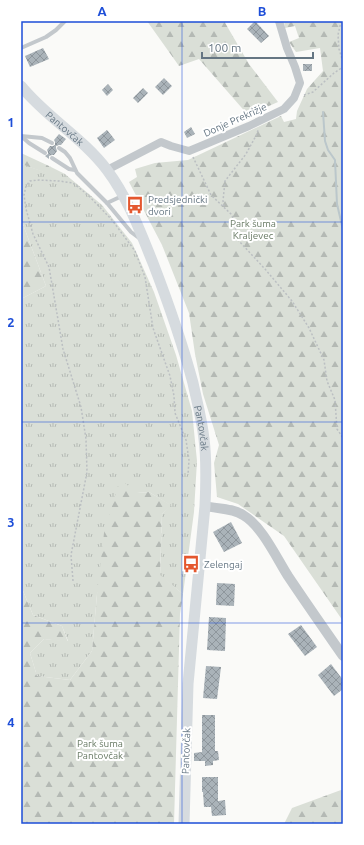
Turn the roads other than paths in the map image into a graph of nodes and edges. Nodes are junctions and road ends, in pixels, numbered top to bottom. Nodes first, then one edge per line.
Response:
1 (65, 21) edge
2 (279, 21) edge
3 (21, 48) edge
4 (21, 86) edge
5 (21, 136) edge
6 (52, 143) dead end
7 (59, 148) dead end
8 (45, 153) dead end
9 (52, 158) dead end
10 (75, 170) junction
11 (107, 170) junction
12 (123, 196) junction
13 (107, 203) junction
14 (144, 242) junction
15 (205, 506) junction
16 (343, 656) edge
17 (184, 824) edge

1 - 3 lane
2 - 11 street, Donje Prekrižje
4 - 11 main road, Pantovčak
5 - 6 lane
5 - 8 lane
7 - 10 lane
9 - 10 lane
10 - 13 lane
11 - 12 main road, Pantovčak
12 - 13 lane
12 - 14 main road, Pantovčak
13 - 14 lane
14 - 15 main road, Pantovčak
15 - 16 street
15 - 17 main road, Pantovčak

